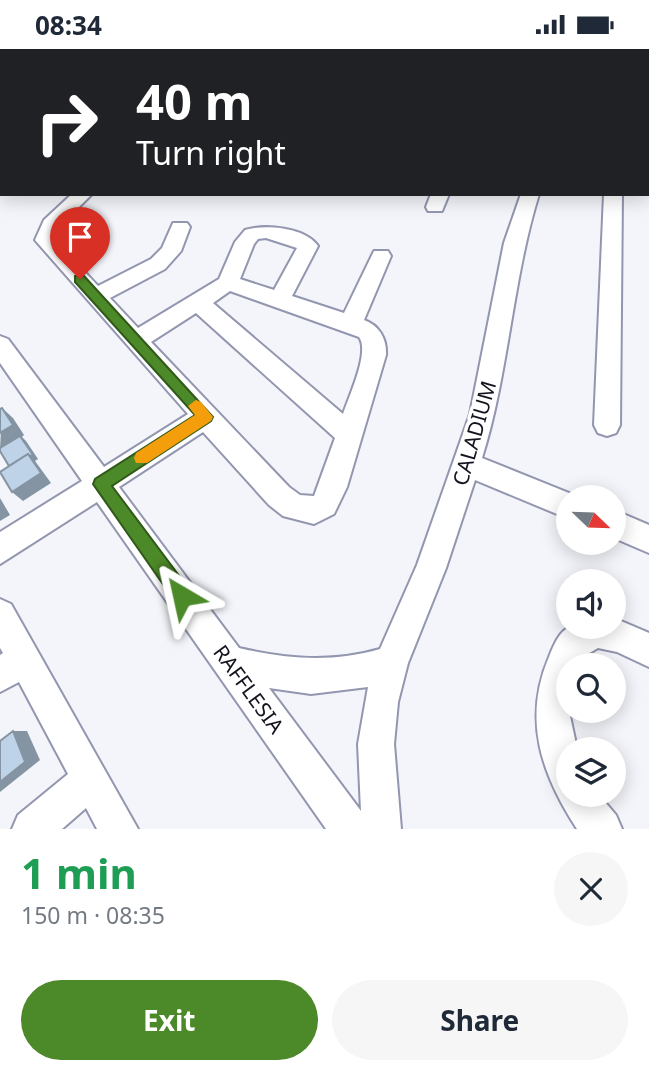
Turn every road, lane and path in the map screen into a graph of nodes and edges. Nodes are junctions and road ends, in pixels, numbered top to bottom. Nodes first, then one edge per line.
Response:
1 (81, 196) edge
2 (529, 196) edge
3 (613, 196) edge
4 (180, 227) dead end
5 (381, 256) dead end
6 (228, 283) junction
7 (96, 296) junction
8 (279, 300) junction
9 (198, 302) junction
10 (351, 323) junction
11 (136, 340) junction
12 (0, 345) edge
13 (205, 417) junction
14 (607, 425) dead end
15 (350, 435) junction
16 (467, 464) junction
17 (101, 484) junction
18 (556, 501) edge
19 (626, 529) edge
20 (649, 539) edge
21 (0, 549) edge
22 (0, 615) edge
23 (649, 650) edge
24 (231, 663) junction
25 (391, 663) junction
26 (12, 666) edge
27 (556, 740) edge
28 (91, 779) junction
29 (586, 807) edge
30 (32, 829) edge
31 (118, 829) edge
32 (350, 829) edge
33 (380, 829) edge
34 (602, 829) edge

1 - 7 street
2 - 16 street, CALADIUM
3 - 14 street
4 - 7 street
5 - 10 street
6 - 8 street
6 - 8 street
6 - 9 street
7 - 11 street
8 - 10 street
9 - 11 street
9 - 15 street
10 - 15 street
11 - 13 street
12 - 17 street, RAFFLESIA
13 - 15 street
13 - 17 street
16 - 18 street
16 - 25 street, CALADIUM
17 - 21 street
17 - 24 street, RAFFLESIA
19 - 20 street
22 - 26 street
23 - 27 street
24 - 25 street
24 - 32 street, RAFFLESIA
25 - 33 street, CALADIUM
26 - 28 street
28 - 30 street
28 - 31 street
29 - 34 street

